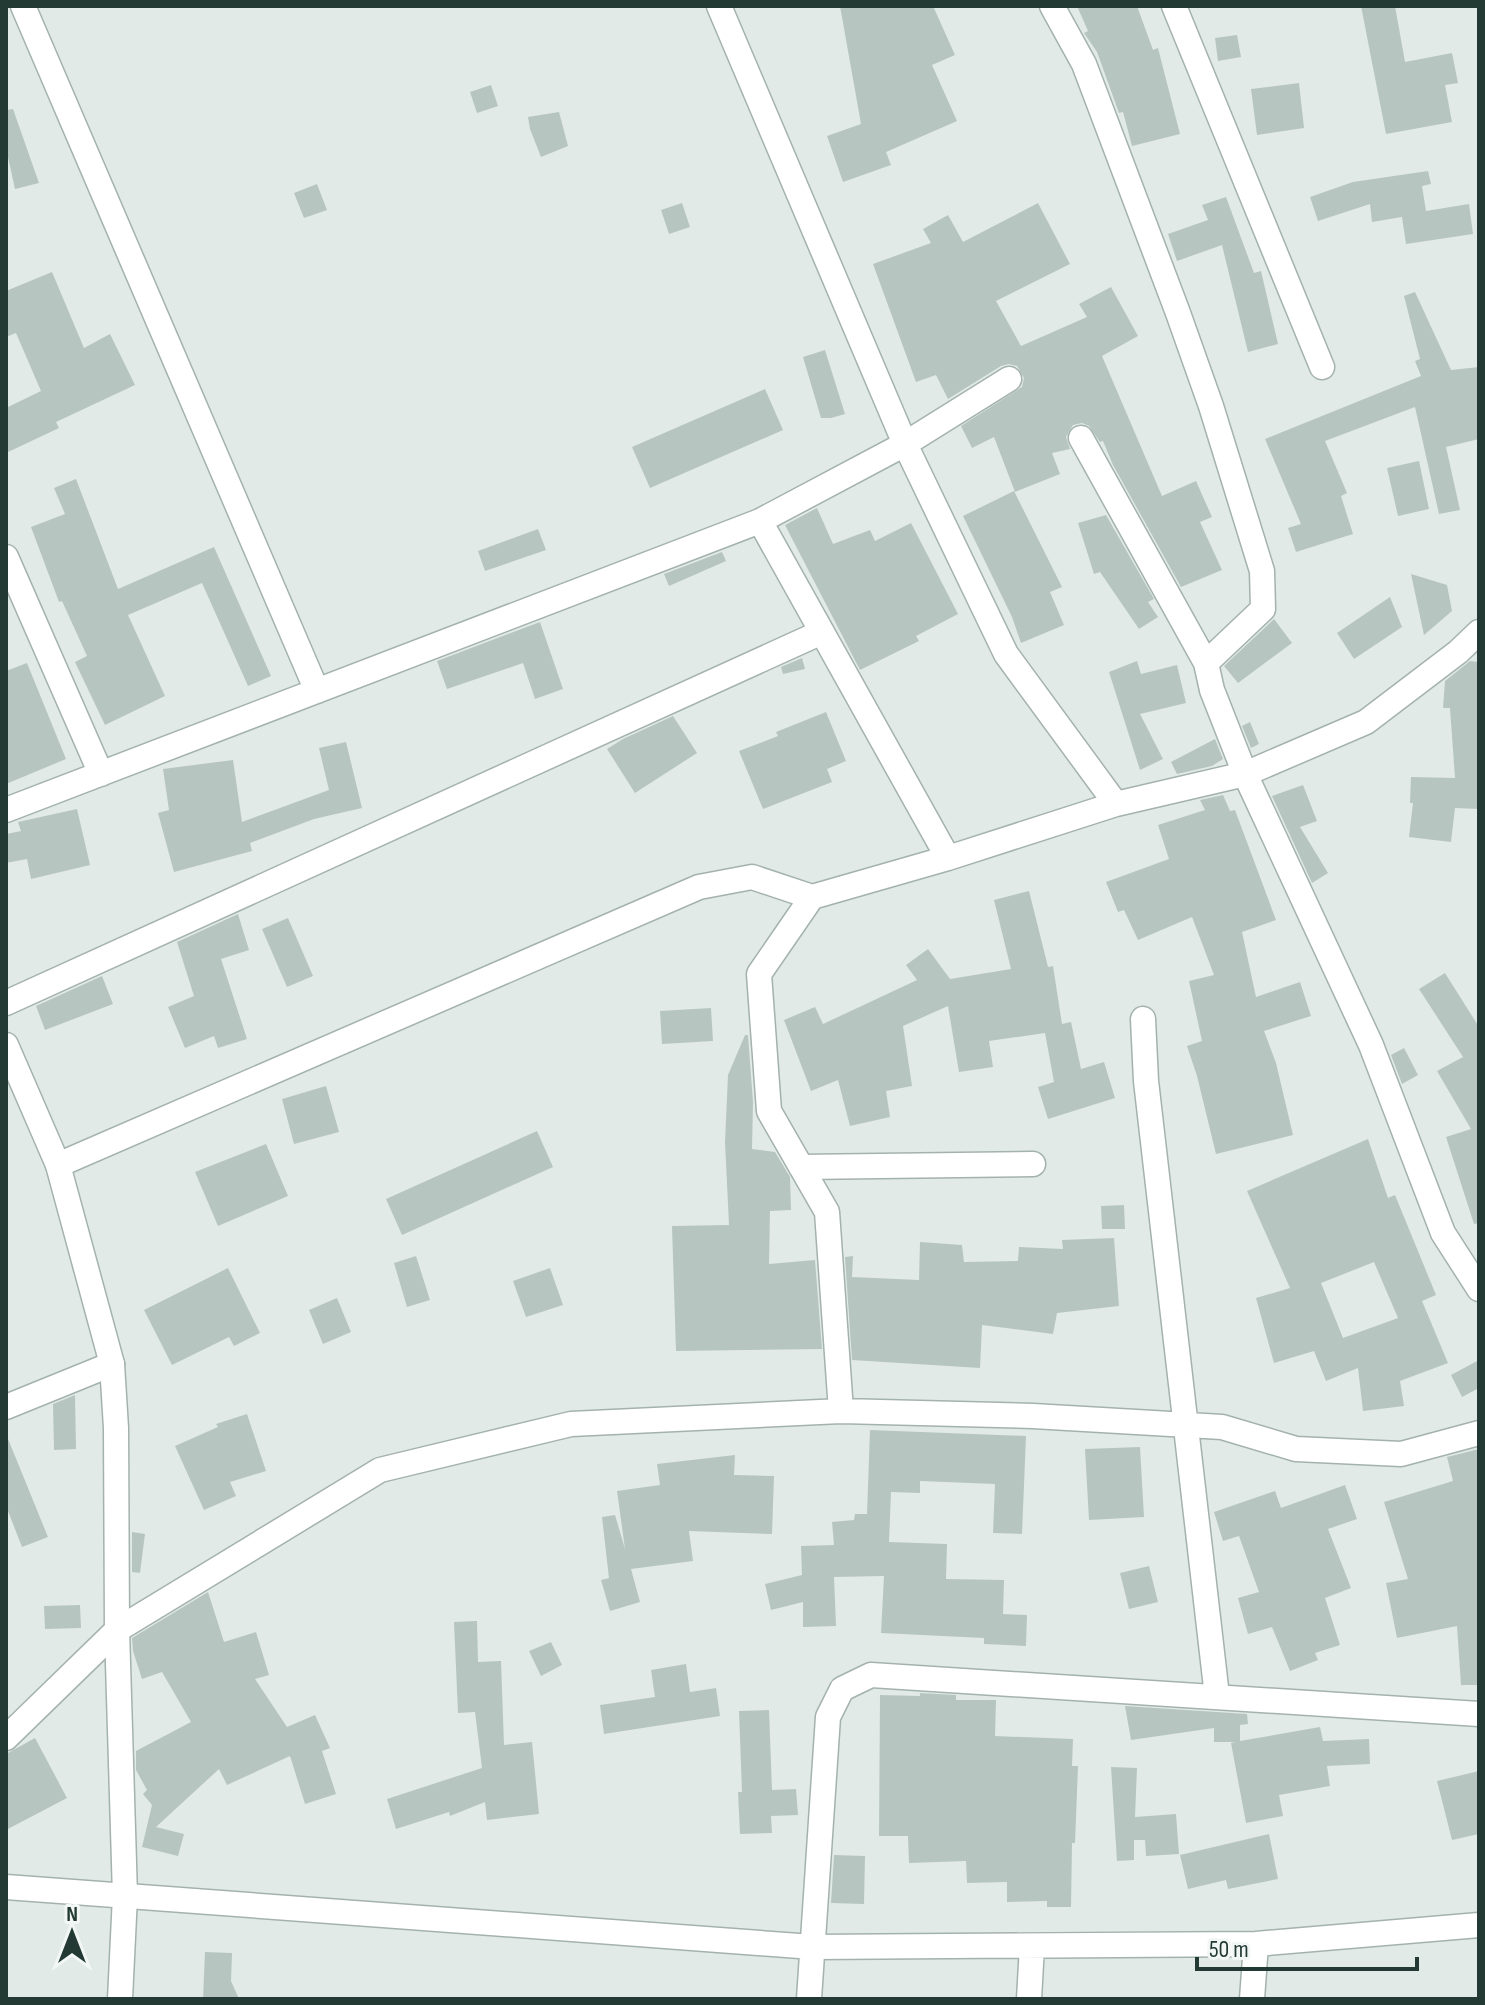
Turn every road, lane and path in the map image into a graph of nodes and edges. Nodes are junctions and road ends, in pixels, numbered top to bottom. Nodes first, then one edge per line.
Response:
1 (23, 6) edge
2 (719, 6) edge
3 (1052, 6) edge
4 (1174, 6) edge
5 (1322, 367) dead end
6 (1009, 379) dead end
7 (1081, 438) dead end
8 (905, 444) junction
9 (760, 521) junction
10 (6, 557) edge
11 (822, 632) junction
12 (1479, 632) edge
13 (1206, 663) junction
14 (317, 691) junction
15 (101, 774) junction
16 (1245, 774) junction
17 (1116, 804) junction
18 (6, 810) edge
19 (948, 858) junction
20 (812, 897) junction
21 (6, 1003) edge
22 (1143, 1019) dead end
23 (6, 1045) edge
24 (1033, 1164) dead end
25 (58, 1165) junction
26 (801, 1167) junction
27 (1479, 1289) edge
28 (112, 1364) junction
29 (6, 1407) edge
30 (841, 1411) junction
31 (1183, 1424) junction
32 (1479, 1433) edge
33 (117, 1630) junction
34 (1217, 1696) junction
35 (1479, 1714) edge
36 (6, 1738) edge
37 (6, 1887) edge
38 (125, 1896) junction
39 (1479, 1925) edge
40 (1256, 1944) junction
41 (1032, 1946) junction
42 (813, 1947) junction
43 (120, 1999) edge
44 (809, 1999) edge
45 (1029, 1999) edge
46 (1252, 1999) edge

1 - 14 street
2 - 8 street
3 - 13 street
4 - 5 street
6 - 8 street
7 - 13 street
8 - 9 street
8 - 17 street
9 - 11 street
9 - 14 street
10 - 15 street
11 - 19 street
11 - 21 street
12 - 16 street
13 - 16 street
14 - 15 street
15 - 18 street
16 - 17 street
16 - 27 street
17 - 19 street
19 - 20 street
20 - 25 street
20 - 26 street
22 - 31 street
23 - 25 street
24 - 26 street
25 - 28 street
26 - 30 street
28 - 29 street
28 - 33 street
30 - 31 street
30 - 33 street
31 - 32 street
31 - 34 street
33 - 36 street
33 - 38 street
34 - 35 street
34 - 42 street
37 - 38 street
38 - 42 street
38 - 43 street
39 - 40 street
40 - 41 street
40 - 46 street
41 - 42 street
41 - 45 street
42 - 44 street

